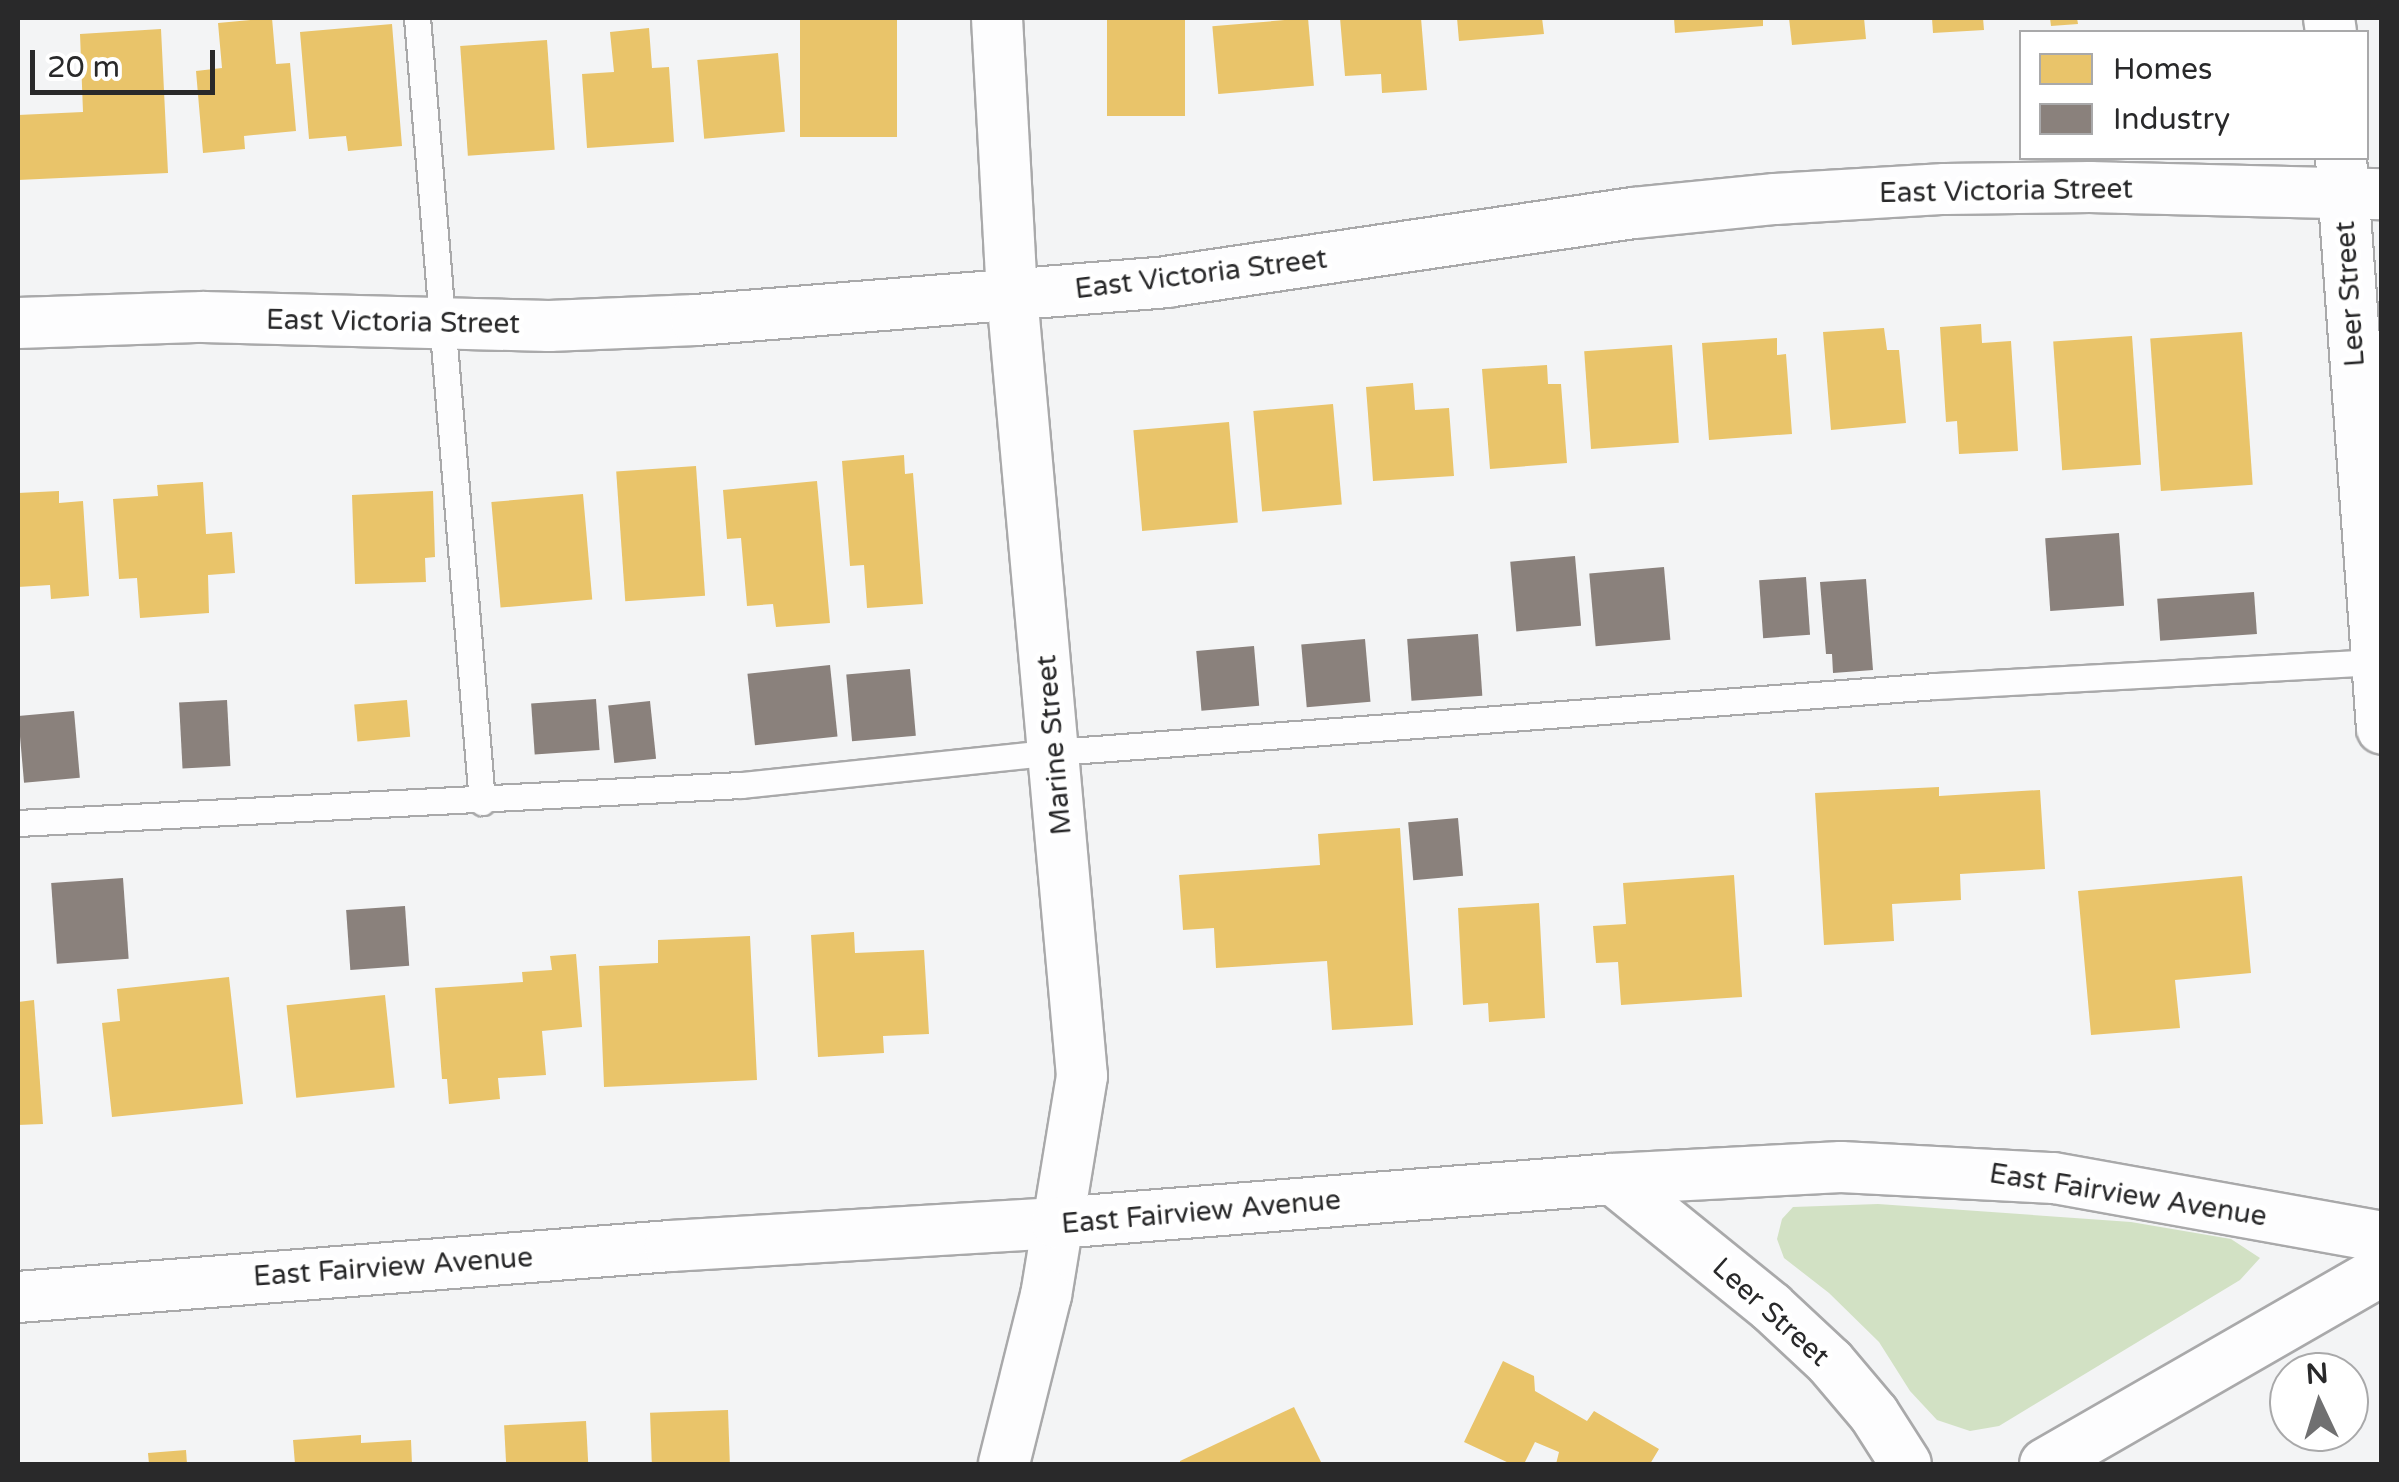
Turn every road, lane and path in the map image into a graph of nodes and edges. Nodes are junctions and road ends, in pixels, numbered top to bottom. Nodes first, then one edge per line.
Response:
1 (416, 18) edge
2 (997, 18) edge
3 (2355, 182) edge
4 (1012, 295) junction
5 (18, 323) edge
6 (444, 324) junction
7 (2379, 662) edge
8 (2382, 729) edge
9 (1056, 752) junction
10 (482, 802) junction
11 (18, 823) edge
12 (1613, 1179) junction
13 (1057, 1223) junction
14 (2382, 1237) edge
15 (2382, 1270) edge
16 (18, 1297) edge
17 (1004, 1464) edge
18 (1906, 1464) edge
19 (2044, 1464) edge

1 - 6 lane
2 - 4 street, Marine Street
3 - 4 street, East Victoria Street
3 - 7 street, Leer Street
4 - 6 street, East Victoria Street
4 - 9 street, Marine Street
5 - 6 street, East Victoria Street
6 - 10 lane
7 - 8 street, Leer Street
7 - 9 lane
9 - 10 lane
9 - 13 street, Marine Street
10 - 11 lane
12 - 13 street, East Fairview Avenue
12 - 14 street, East Fairview Avenue
12 - 18 street, Leer Street
13 - 16 street, East Fairview Avenue
13 - 17 street, Marine Street
15 - 19 street

